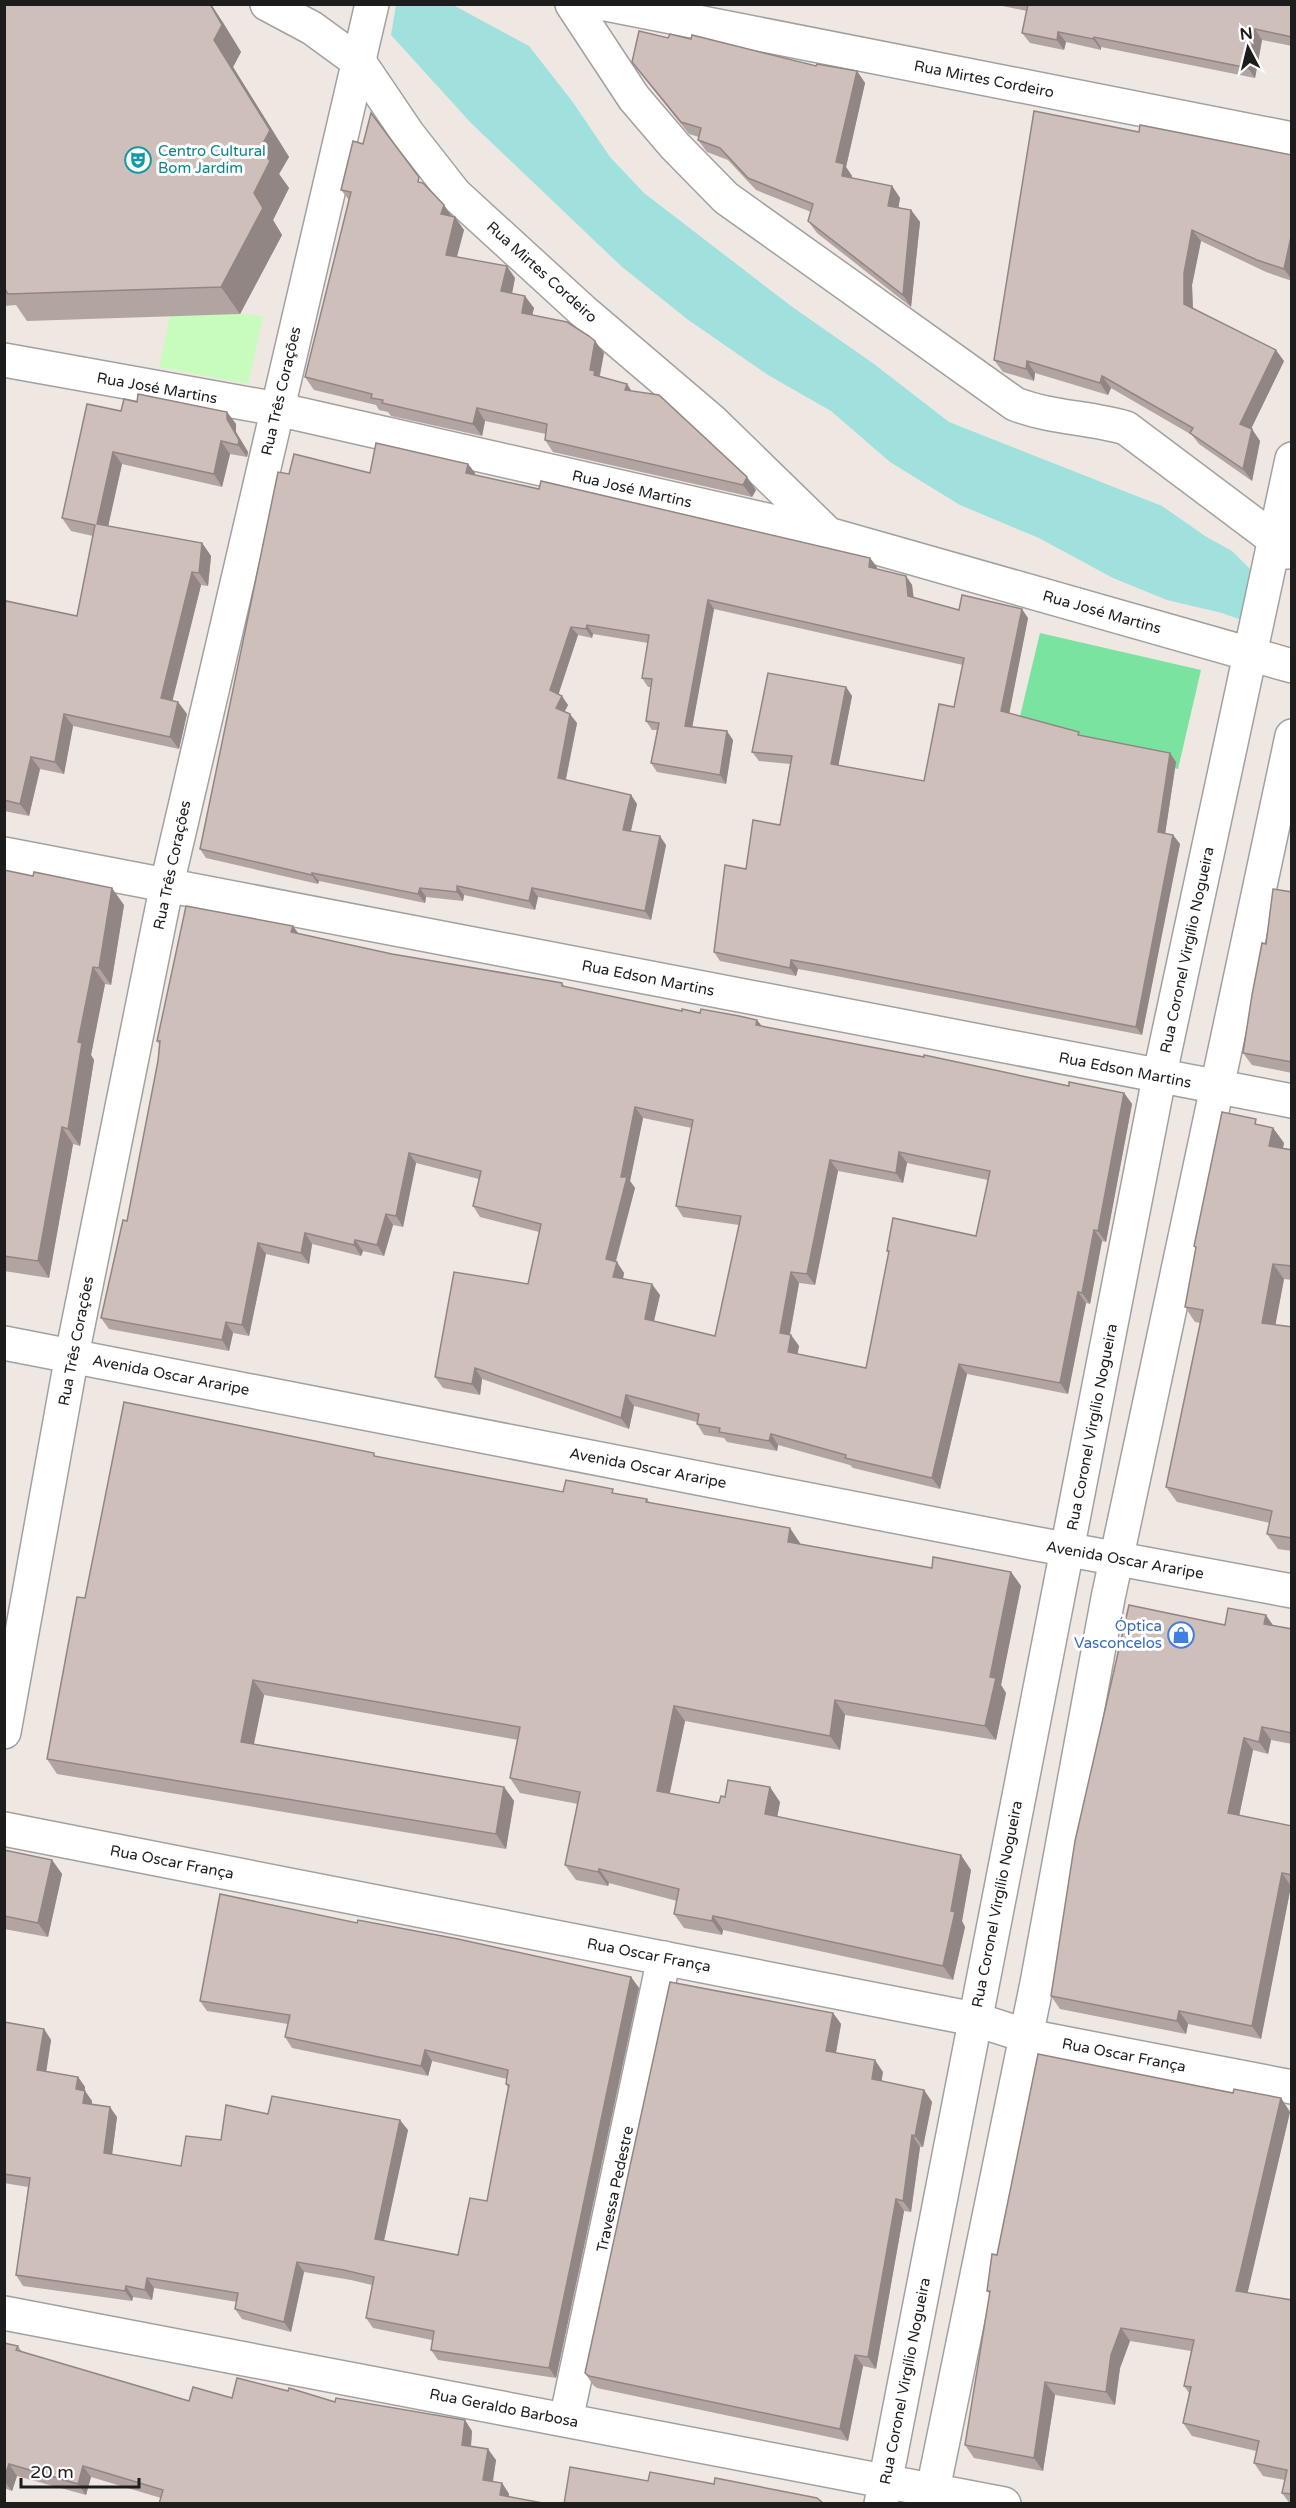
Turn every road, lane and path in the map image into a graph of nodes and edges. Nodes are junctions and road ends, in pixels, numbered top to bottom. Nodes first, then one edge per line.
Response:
1 (267, 4) edge
2 (372, 4) edge
3 (572, 4) edge
4 (606, 4) edge
5 (360, 63) junction
6 (1292, 139) edge
7 (4, 360) edge
8 (277, 409) junction
9 (1292, 459) edge
10 (828, 534) junction
11 (1283, 547) edge
12 (1252, 655) junction
13 (1292, 666) edge
14 (1292, 735) edge
15 (4, 854) edge
16 (167, 884) junction
17 (1159, 1078) junction
18 (1216, 1087) junction
19 (1292, 1101) edge
20 (4, 1342) edge
21 (72, 1355) junction
22 (1068, 1550) junction
23 (1117, 1558) junction
24 (1292, 1591) edge
25 (4, 1732) edge
26 (4, 1829) edge
27 (664, 1958) junction
28 (974, 2019) junction
29 (1027, 2036) junction
30 (1292, 2087) edge
31 (4, 2313) edge
32 (567, 2420) junction
33 (883, 2492) edge
34 (931, 2497) edge
35 (1004, 2504) edge

1 - 5 street, Rua Mirtes Cordeiro
2 - 5 street, Rua Três Corações
3 - 11 street
4 - 6 street, Rua Mirtes Cordeiro
5 - 8 street, Rua Três Corações
5 - 10 street, Rua Mirtes Cordeiro
7 - 8 street, Rua José Martins
8 - 10 street, Rua José Martins
8 - 16 street, Rua Três Corações
9 - 11 street, Rua Coronel Virgílio Nogueira
10 - 12 street, Rua José Martins
11 - 12 street, Rua Coronel Virgílio Nogueira
12 - 13 street, Rua José Martins
12 - 17 street, Rua Coronel Virgílio Nogueira
14 - 18 street
15 - 16 street, Rua Edson Martins
16 - 17 street, Rua Edson Martins
16 - 21 street, Rua Três Corações
17 - 18 street, Rua Edson Martins
17 - 22 street, Rua Coronel Virgílio Nogueira
18 - 19 street, Rua Edson Martins
18 - 23 street
20 - 21 street, Avenida Oscar Araripe
21 - 22 street, Avenida Oscar Araripe
21 - 25 street, Rua Três Corações
22 - 23 street, Avenida Oscar Araripe
22 - 28 street, Rua Coronel Virgílio Nogueira
23 - 24 street, Avenida Oscar Araripe
23 - 29 street
26 - 27 street, Rua Oscar França
27 - 28 street, Rua Oscar França
27 - 32 street, Travessa Pedestre
28 - 29 street, Rua Oscar França
28 - 33 street, Rua Coronel Virgílio Nogueira
29 - 30 street, Rua Oscar França
29 - 34 street
31 - 32 street, Rua Geraldo Barbosa
32 - 33 street, Rua Geraldo Barbosa
33 - 34 street, Rua Geraldo Barbosa
34 - 35 street, Rua Geraldo Barbosa

